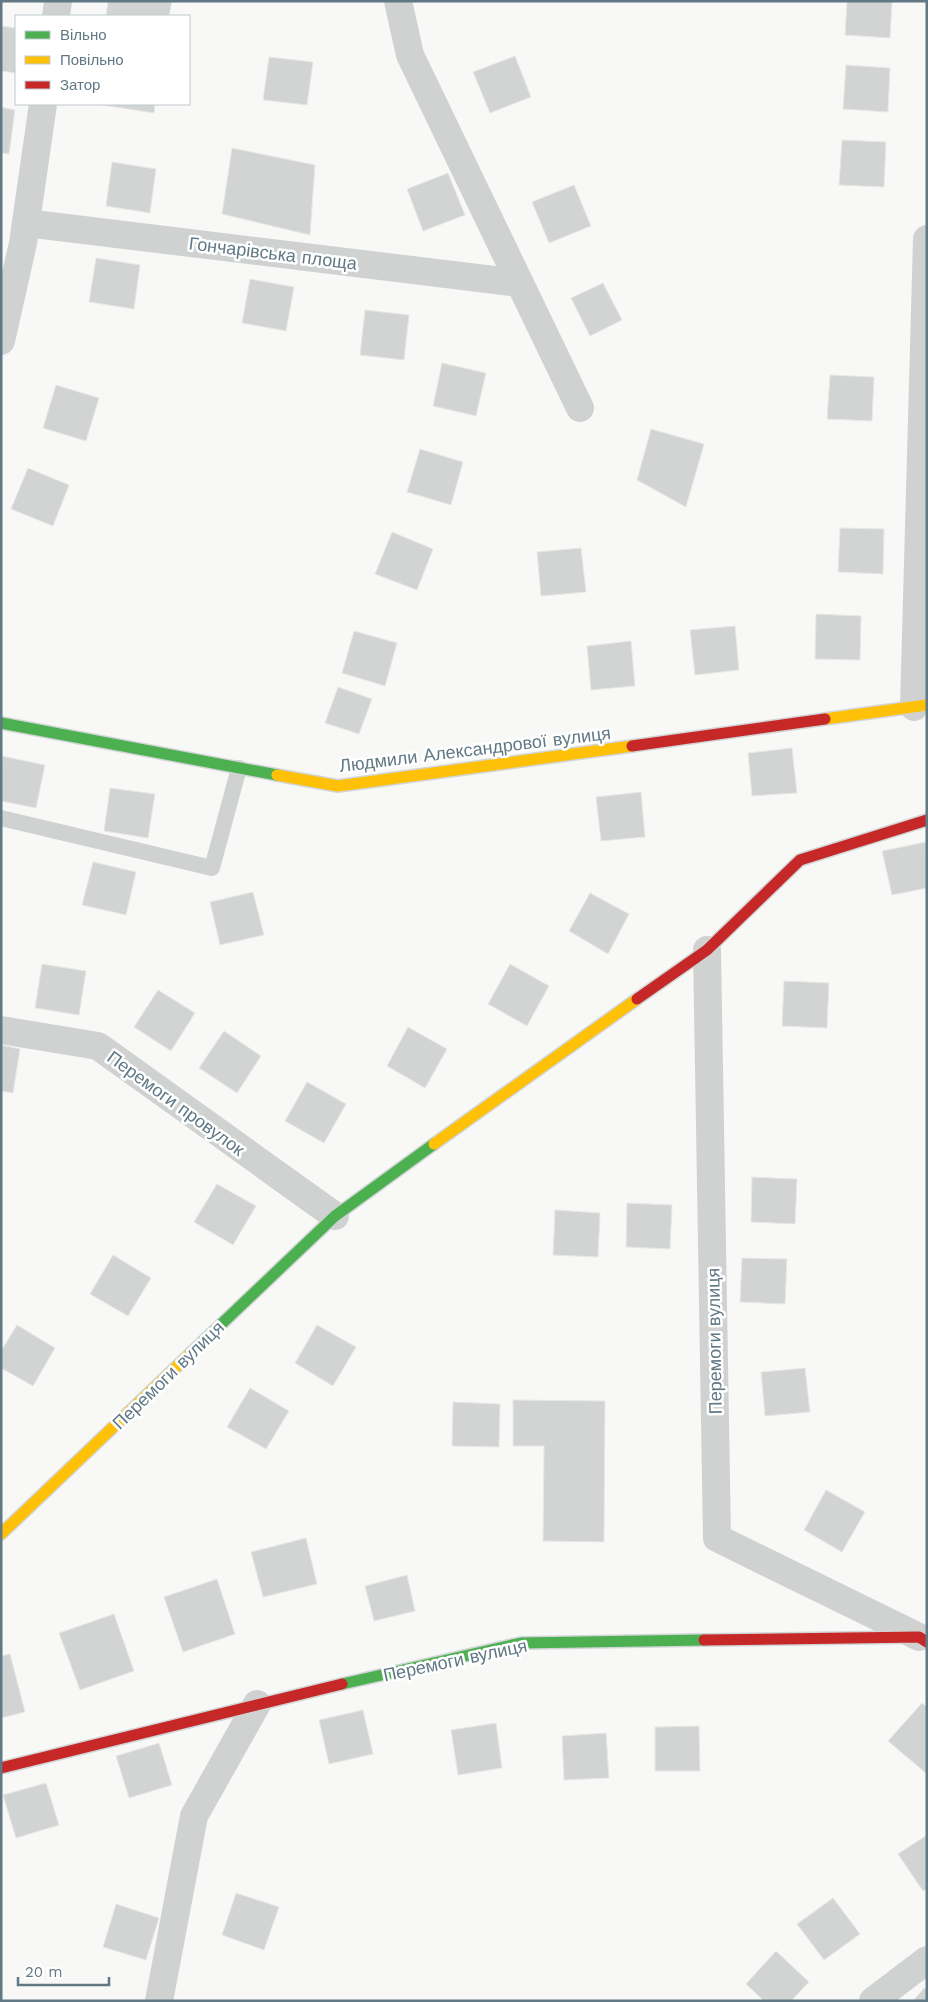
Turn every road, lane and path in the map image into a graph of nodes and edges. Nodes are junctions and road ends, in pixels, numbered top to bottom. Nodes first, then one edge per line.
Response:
1 (58, 1) edge
2 (398, 1) edge
3 (56, 15) edge
4 (43, 105) edge
5 (26, 222) junction
6 (927, 239) edge
7 (519, 283) junction
8 (1, 341) edge
9 (580, 408) dead end
10 (920, 706) edge
11 (1, 723) edge
12 (239, 768) junction
13 (1, 818) edge
14 (927, 820) edge
15 (707, 950) junction
16 (1, 1030) edge
17 (334, 1216) junction
18 (1, 1534) edge
19 (923, 1639) edge
20 (257, 1704) junction
21 (1, 1768) edge
22 (927, 1960) edge
23 (159, 2001) edge
24 (873, 2001) edge

1 - 3 street
2 - 7 street
4 - 5 street
5 - 7 street, Гончарівська площа
5 - 8 street
6 - 10 street
7 - 9 street
10 - 12 street, Людмили Александрової вулиця
11 - 12 street, Людмили Александрової вулиця
12 - 13 lane
14 - 15 street
15 - 17 street, Перемоги вулиця
15 - 19 street, Перемоги вулиця
16 - 17 street, Перемоги провулок
17 - 18 street, Перемоги вулиця
19 - 20 street, Перемоги вулиця
20 - 21 street, Перемоги вулиця
20 - 23 street
22 - 24 street

